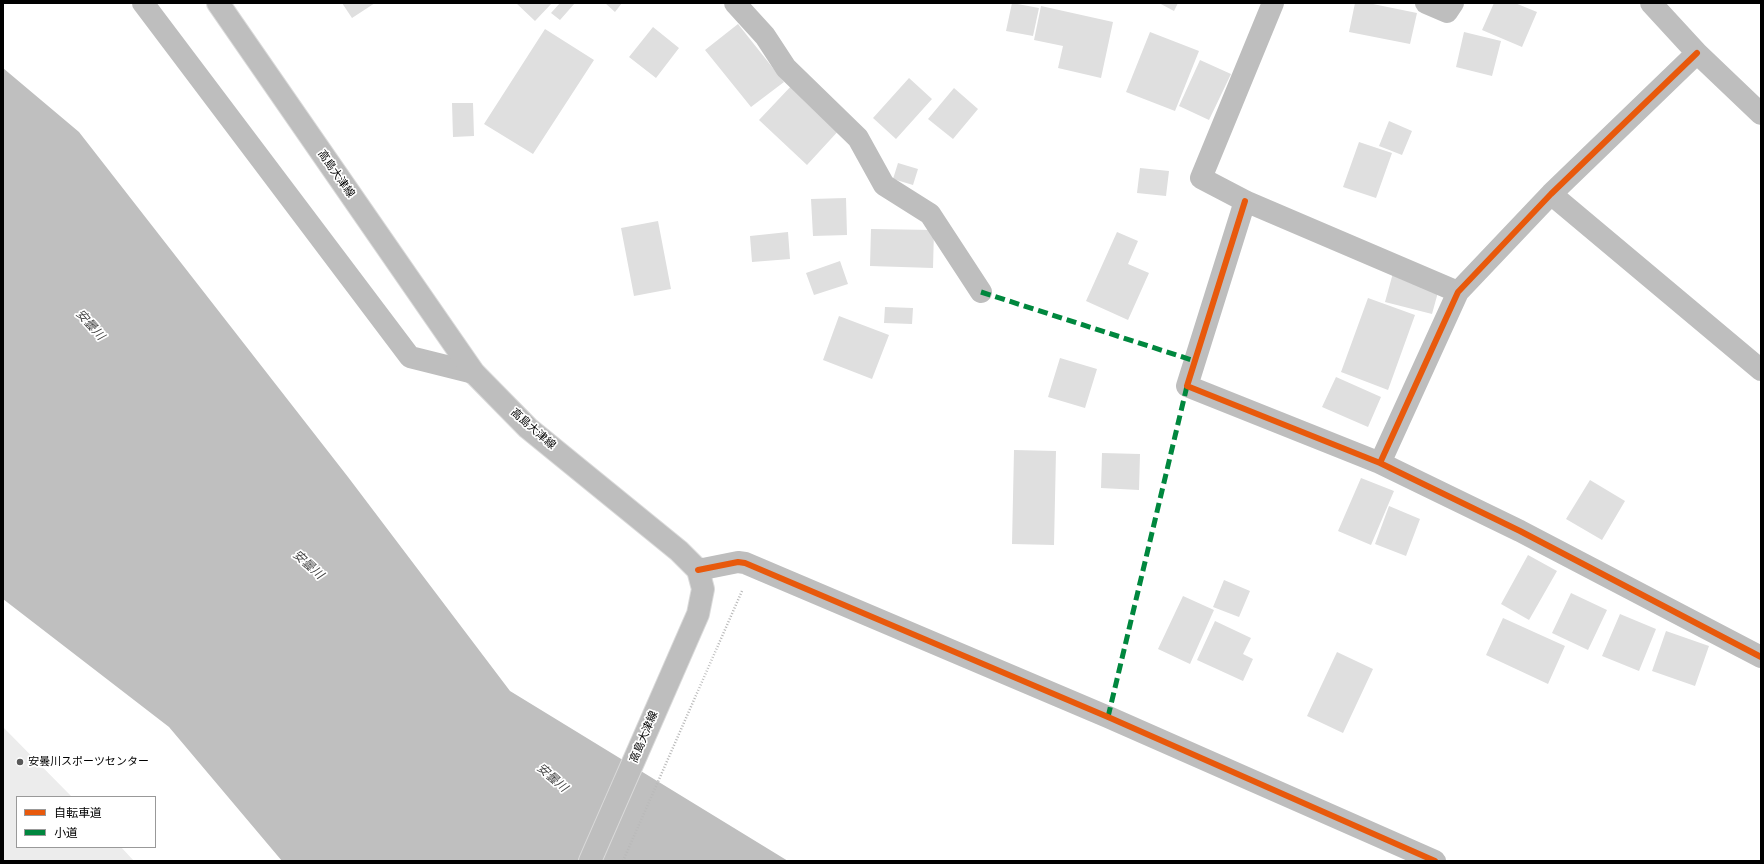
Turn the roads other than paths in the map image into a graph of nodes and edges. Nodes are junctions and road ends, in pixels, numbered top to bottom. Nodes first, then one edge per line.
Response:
1 (143, 3) edge
2 (218, 3) edge
3 (735, 3) edge
4 (1273, 3) edge
5 (1426, 3) edge
6 (1453, 3) edge
7 (1651, 3) edge
8 (1697, 53) junction
9 (1761, 114) edge
10 (1551, 194) junction
11 (1245, 201) junction
12 (981, 292) dead end
13 (1458, 292) junction
14 (1761, 370) edge
15 (474, 373) junction
16 (1380, 463) junction
17 (698, 570) junction
18 (1761, 657) edge
19 (590, 861) edge
20 (1435, 861) edge

1 - 15 street
2 - 15 street, 高島大津線
3 - 12 street
4 - 11 street
5 - 6 street
7 - 8 street
8 - 9 street
8 - 10 street
10 - 13 street
10 - 14 street
11 - 13 street
11 - 16 street
13 - 16 street
15 - 17 street, 高島大津線
16 - 18 street
17 - 19 street, 高島大津線
17 - 20 street

